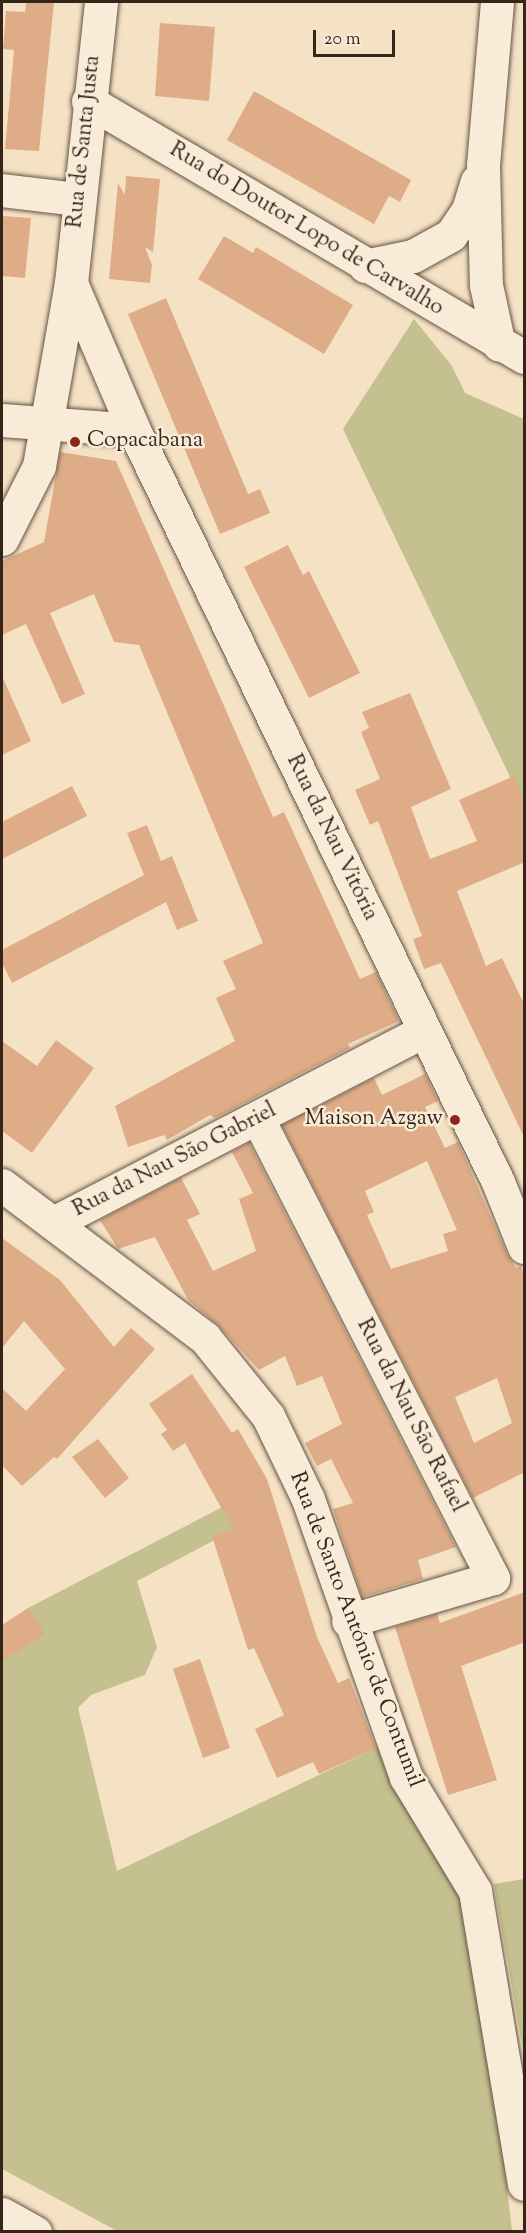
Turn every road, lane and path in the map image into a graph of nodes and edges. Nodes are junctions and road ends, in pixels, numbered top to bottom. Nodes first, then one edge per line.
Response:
1 (101, 2) edge
2 (497, 2) edge
3 (88, 101) junction
4 (483, 165) junction
5 (2, 190) edge
6 (78, 200) junction
7 (365, 266) junction
8 (71, 283) junction
9 (512, 351) edge
10 (2, 420) edge
11 (45, 426) junction
12 (134, 430) junction
13 (2, 539) edge
14 (424, 1031) junction
15 (258, 1119) junction
16 (2, 1185) edge
17 (52, 1223) junction
18 (525, 1247) edge
19 (348, 1621) junction
20 (525, 2184) edge
21 (2, 2214) edge
22 (35, 2232) edge

1 - 3 street, Rua de Santa Justa
2 - 4 street
3 - 6 street, Rua de Santa Justa
3 - 7 street, Rua do Doutor Lopo de Carvalho
4 - 7 street
4 - 9 street
5 - 6 street
6 - 8 street, Rua de Santa Justa
7 - 9 street, Rua do Doutor Lopo de Carvalho
8 - 11 street, Rua de Santa Justa
8 - 12 street, Rua de Santa Justa
10 - 11 street
11 - 12 street
11 - 13 street, Rua de Santa Justa
12 - 14 street, Rua da Nau Vitória
14 - 15 street, Rua da Nau São Gabriel
14 - 18 street, Rua da Nau Vitória
15 - 17 street, Rua da Nau São Gabriel
15 - 19 street, Rua da Nau São Rafael
16 - 17 street, Rua de Santo António de Contumil
17 - 19 street, Rua de Santo António de Contumil
19 - 20 street, Rua de Santo António de Contumil
21 - 22 street

